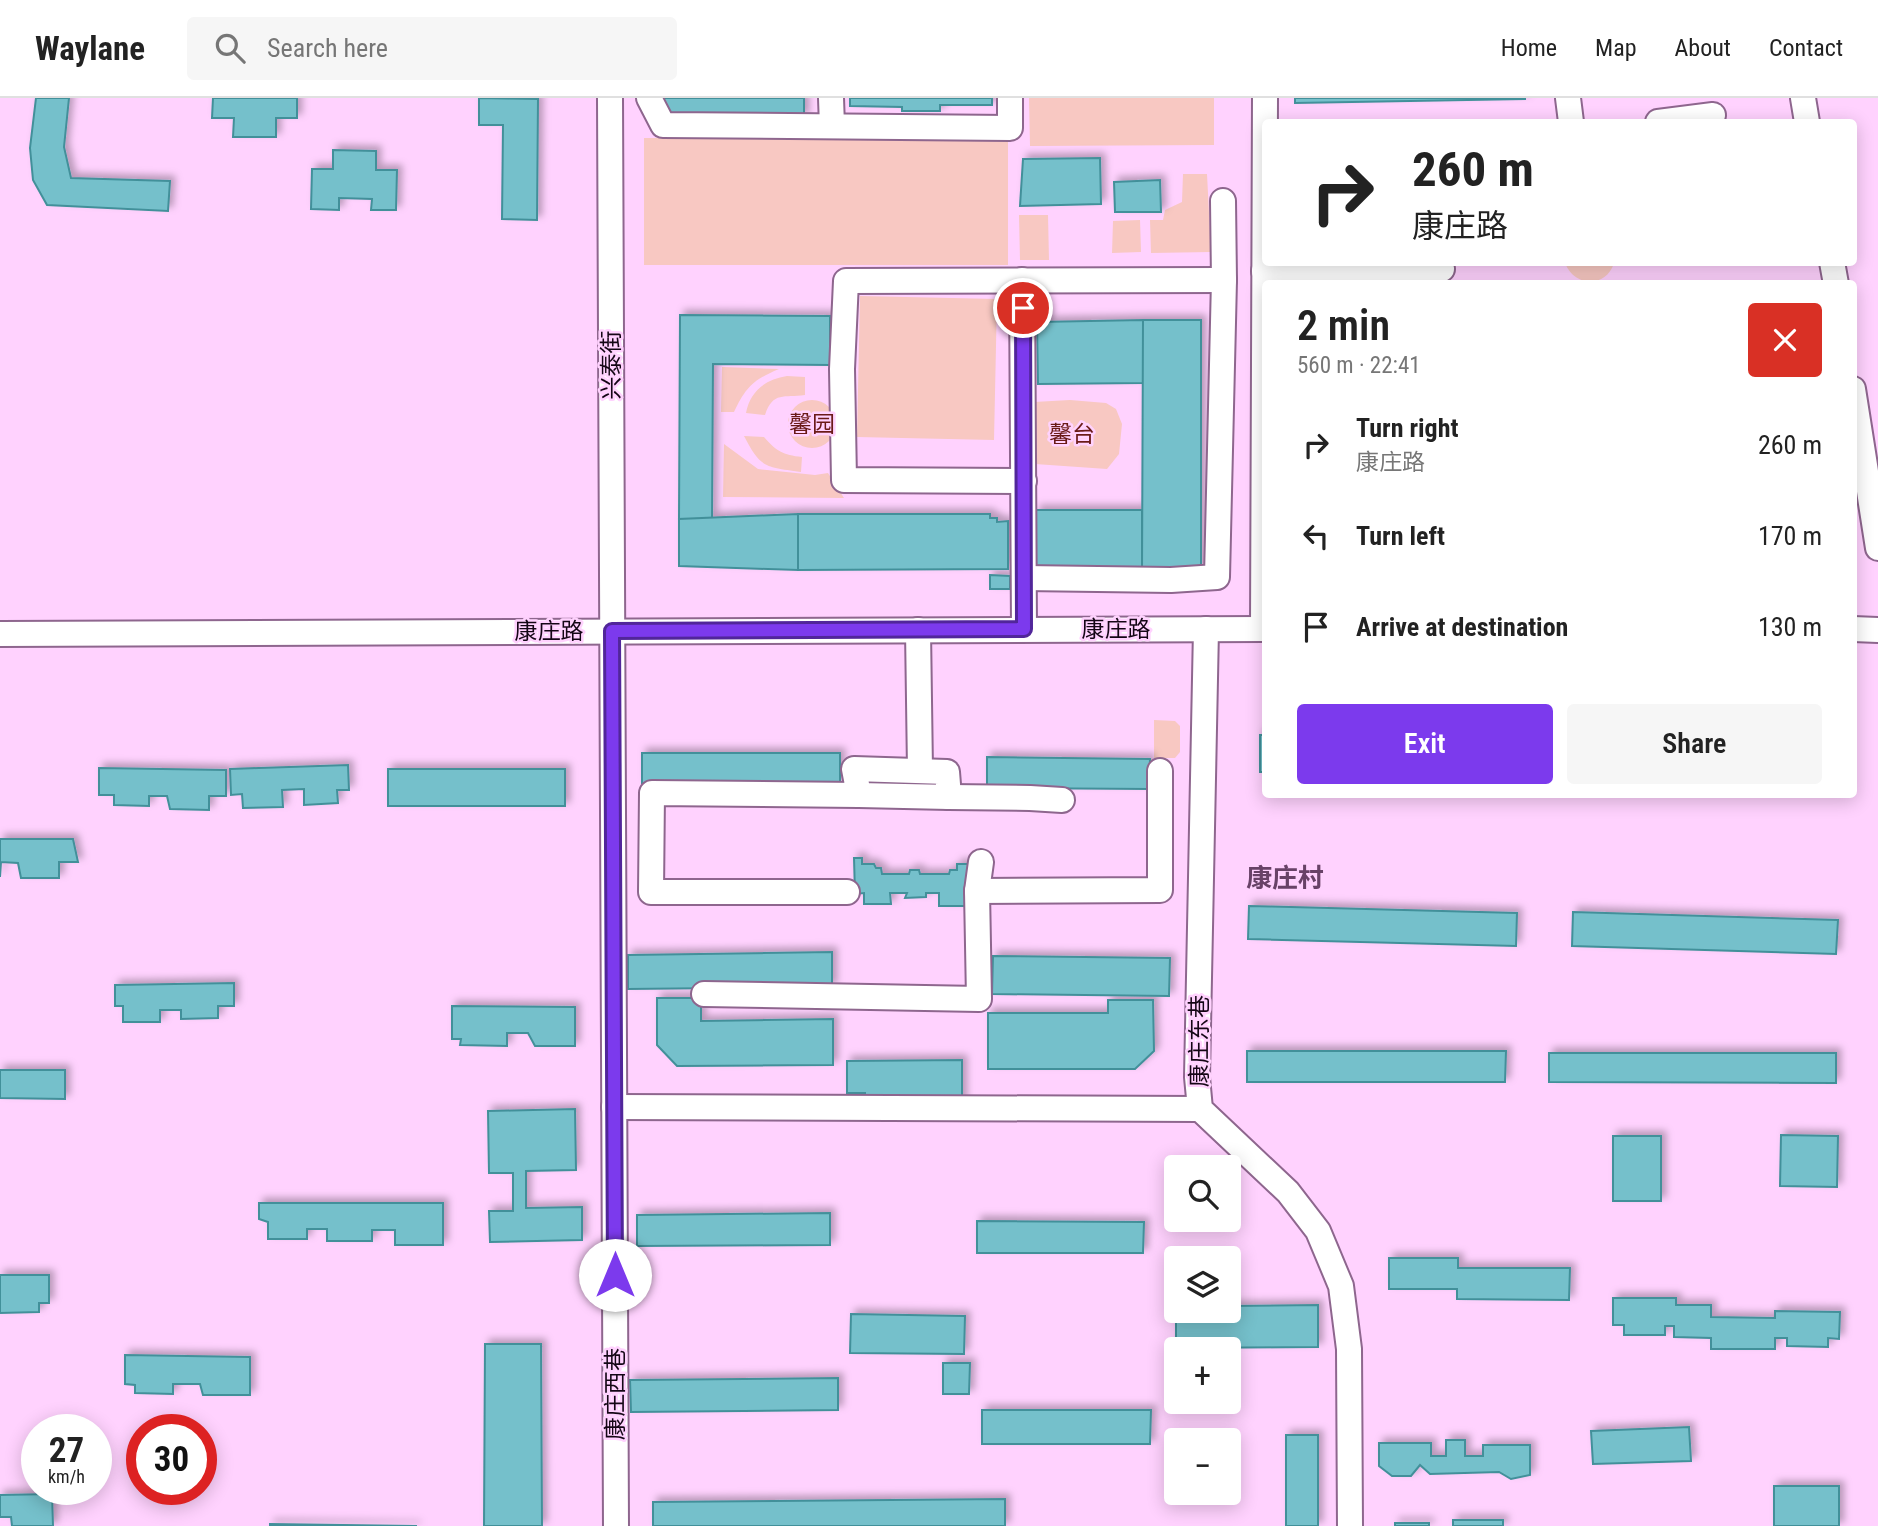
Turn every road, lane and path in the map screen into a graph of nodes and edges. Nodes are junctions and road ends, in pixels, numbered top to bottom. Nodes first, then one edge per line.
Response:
1 (610, 98) edge
2 (649, 98) edge
3 (831, 98) edge
4 (1010, 98) edge
5 (1265, 98) edge
6 (1568, 98) edge
7 (1803, 98) edge
8 (1713, 114) dead end
9 (1265, 119) edge
10 (1571, 119) edge
11 (1679, 119) edge
12 (1806, 119) edge
13 (832, 126) junction
14 (1223, 201) dead end
15 (1264, 266) edge
16 (1442, 269) dead end
17 (1264, 271) junction
18 (1023, 280) junction
19 (1224, 280) junction
20 (1264, 280) edge
21 (1857, 414) edge
22 (1024, 481) junction
23 (1878, 548) edge
24 (1024, 578) junction
25 (1024, 629) junction
26 (1206, 629) junction
27 (1262, 629) edge
28 (1857, 629) edge
29 (918, 630) junction
30 (1878, 630) edge
31 (612, 631) junction
32 (0, 634) edge
33 (920, 771) junction
34 (1160, 771) dead end
35 (859, 794) junction
36 (949, 797) junction
37 (1062, 800) dead end
38 (981, 862) dead end
39 (977, 891) junction
40 (847, 892) dead end
41 (704, 994) dead end
42 (614, 1107) junction
43 (1200, 1109) junction
44 (616, 1526) edge
45 (1350, 1526) edge

1 - 31 street, 兴泰街
2 - 13 street
3 - 13 street
4 - 13 street
5 - 9 street
6 - 10 street
7 - 12 street
8 - 11 street
14 - 19 street
15 - 17 street
16 - 17 street
17 - 20 street
18 - 19 street
18 - 22 street
18 - 22 street
19 - 24 street
21 - 23 street
22 - 24 street
24 - 25 street
25 - 26 street, 康庄路
25 - 29 street, 康庄路
26 - 27 street, 康庄路
26 - 43 street, 康庄东巷
28 - 30 street
29 - 31 street, 康庄路
29 - 33 street
31 - 32 street, 康庄路
31 - 42 street, 康庄西巷
33 - 35 street
33 - 36 street
34 - 39 street
35 - 36 street
35 - 40 street
36 - 37 street
38 - 39 street
39 - 41 street
42 - 43 street
42 - 44 street, 康庄西巷
43 - 45 street, 康庄东巷

